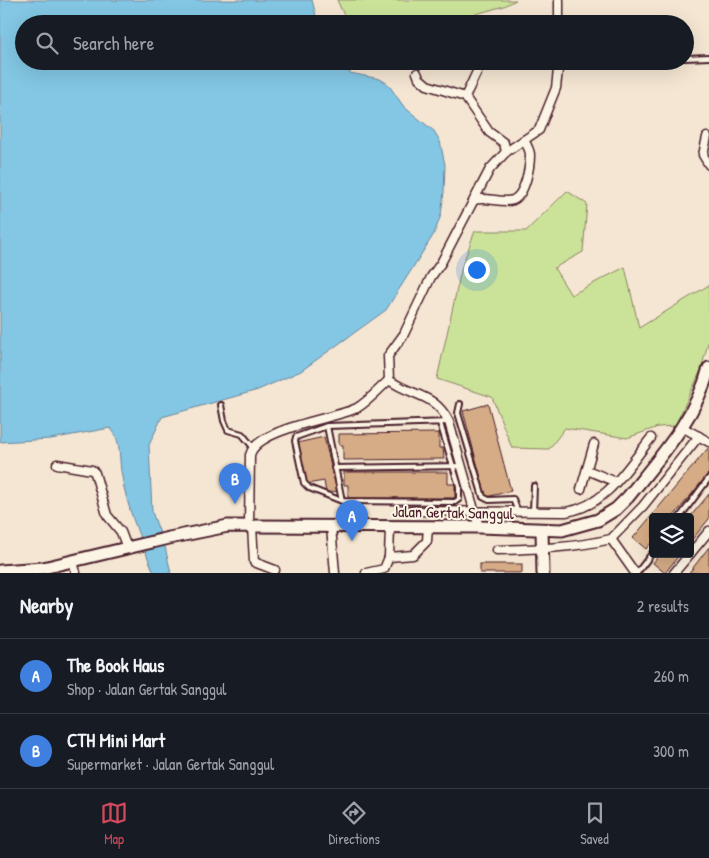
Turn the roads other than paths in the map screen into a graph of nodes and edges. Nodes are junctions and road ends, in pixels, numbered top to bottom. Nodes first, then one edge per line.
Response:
1 (559, 0) edge
2 (558, 15) edge
3 (709, 57) edge
4 (694, 58) edge
5 (478, 70) edge
6 (558, 70) edge
7 (418, 73) dead end
8 (465, 97) junction
9 (707, 137) dead end
10 (524, 140) junction
11 (506, 152) junction
12 (709, 165) edge
13 (474, 200) junction
14 (709, 368) edge
15 (389, 380) junction
16 (460, 404) dead end
17 (221, 405) dead end
18 (458, 413) junction
19 (448, 420) junction
20 (440, 423) junction
21 (327, 426) junction
22 (682, 427) junction
23 (699, 436) junction
24 (651, 438) dead end
25 (709, 442) edge
26 (594, 444) dead end
27 (253, 447) junction
28 (57, 464) dead end
29 (457, 466) junction
30 (334, 468) junction
31 (587, 470) junction
32 (709, 478) edge
33 (616, 482) junction
34 (534, 486) dead end
35 (581, 490) dead end
36 (342, 501) junction
37 (403, 511) dead end
38 (475, 512) junction
39 (518, 512) junction
40 (533, 512) junction
41 (683, 513) edge
42 (250, 526) junction
43 (331, 526) junction
44 (390, 527) junction
45 (428, 527) junction
46 (479, 527) junction
47 (542, 530) junction
48 (709, 531) edge
49 (611, 539) junction
50 (127, 548) junction
51 (542, 549) junction
52 (694, 549) edge
53 (497, 550) dead end
54 (389, 557) junction
55 (649, 557) edge
56 (687, 558) edge
57 (73, 561) junction
58 (274, 570) dead end
59 (0, 572) edge
60 (76, 573) edge
61 (335, 573) edge
62 (366, 573) edge
63 (543, 573) edge
64 (636, 573) edge
65 (674, 573) edge

1 - 2 street
3 - 4 lane
5 - 8 street
6 - 10 street
7 - 8 street
8 - 11 street
9 - 12 street
10 - 11 street
10 - 13 street
11 - 13 street
13 - 15 street
14 - 22 main road, Jalan Gertak Sanggul
15 - 19 street
15 - 27 street
16 - 18 lane
17 - 27 lane
18 - 19 lane
18 - 39 lane
19 - 20 lane
19 - 29 street
20 - 21 lane
20 - 29 lane
21 - 30 lane
21 - 36 lane
22 - 23 street
22 - 47 main road, Jalan Gertak Sanggul
23 - 25 street
23 - 49 street
24 - 33 street
26 - 31 street
27 - 42 street
28 - 50 street
29 - 30 lane
29 - 36 lane
29 - 38 street
30 - 36 lane
31 - 33 street
31 - 35 street
32 - 41 lane
33 - 40 street
34 - 40 lane
37 - 38 street
38 - 39 street
38 - 46 street
39 - 40 street
42 - 43 main road, Jalan Gertak Sanggul
42 - 50 main road, Jalan Gertak Sanggul
42 - 58 street
43 - 44 main road, Jalan Gertak Sanggul
43 - 61 street
44 - 45 main road, Jalan Gertak Sanggul
44 - 54 street
45 - 46 main road, Jalan Gertak Sanggul
45 - 54 street
46 - 47 main road, Jalan Gertak Sanggul
47 - 51 main road
48 - 52 street
49 - 51 street
49 - 64 street
50 - 57 main road, Jalan Gertak Sanggul
51 - 53 street
51 - 63 main road
54 - 62 street
55 - 64 lane
56 - 65 street
57 - 59 main road, Jalan Gertak Sanggul
57 - 60 street

